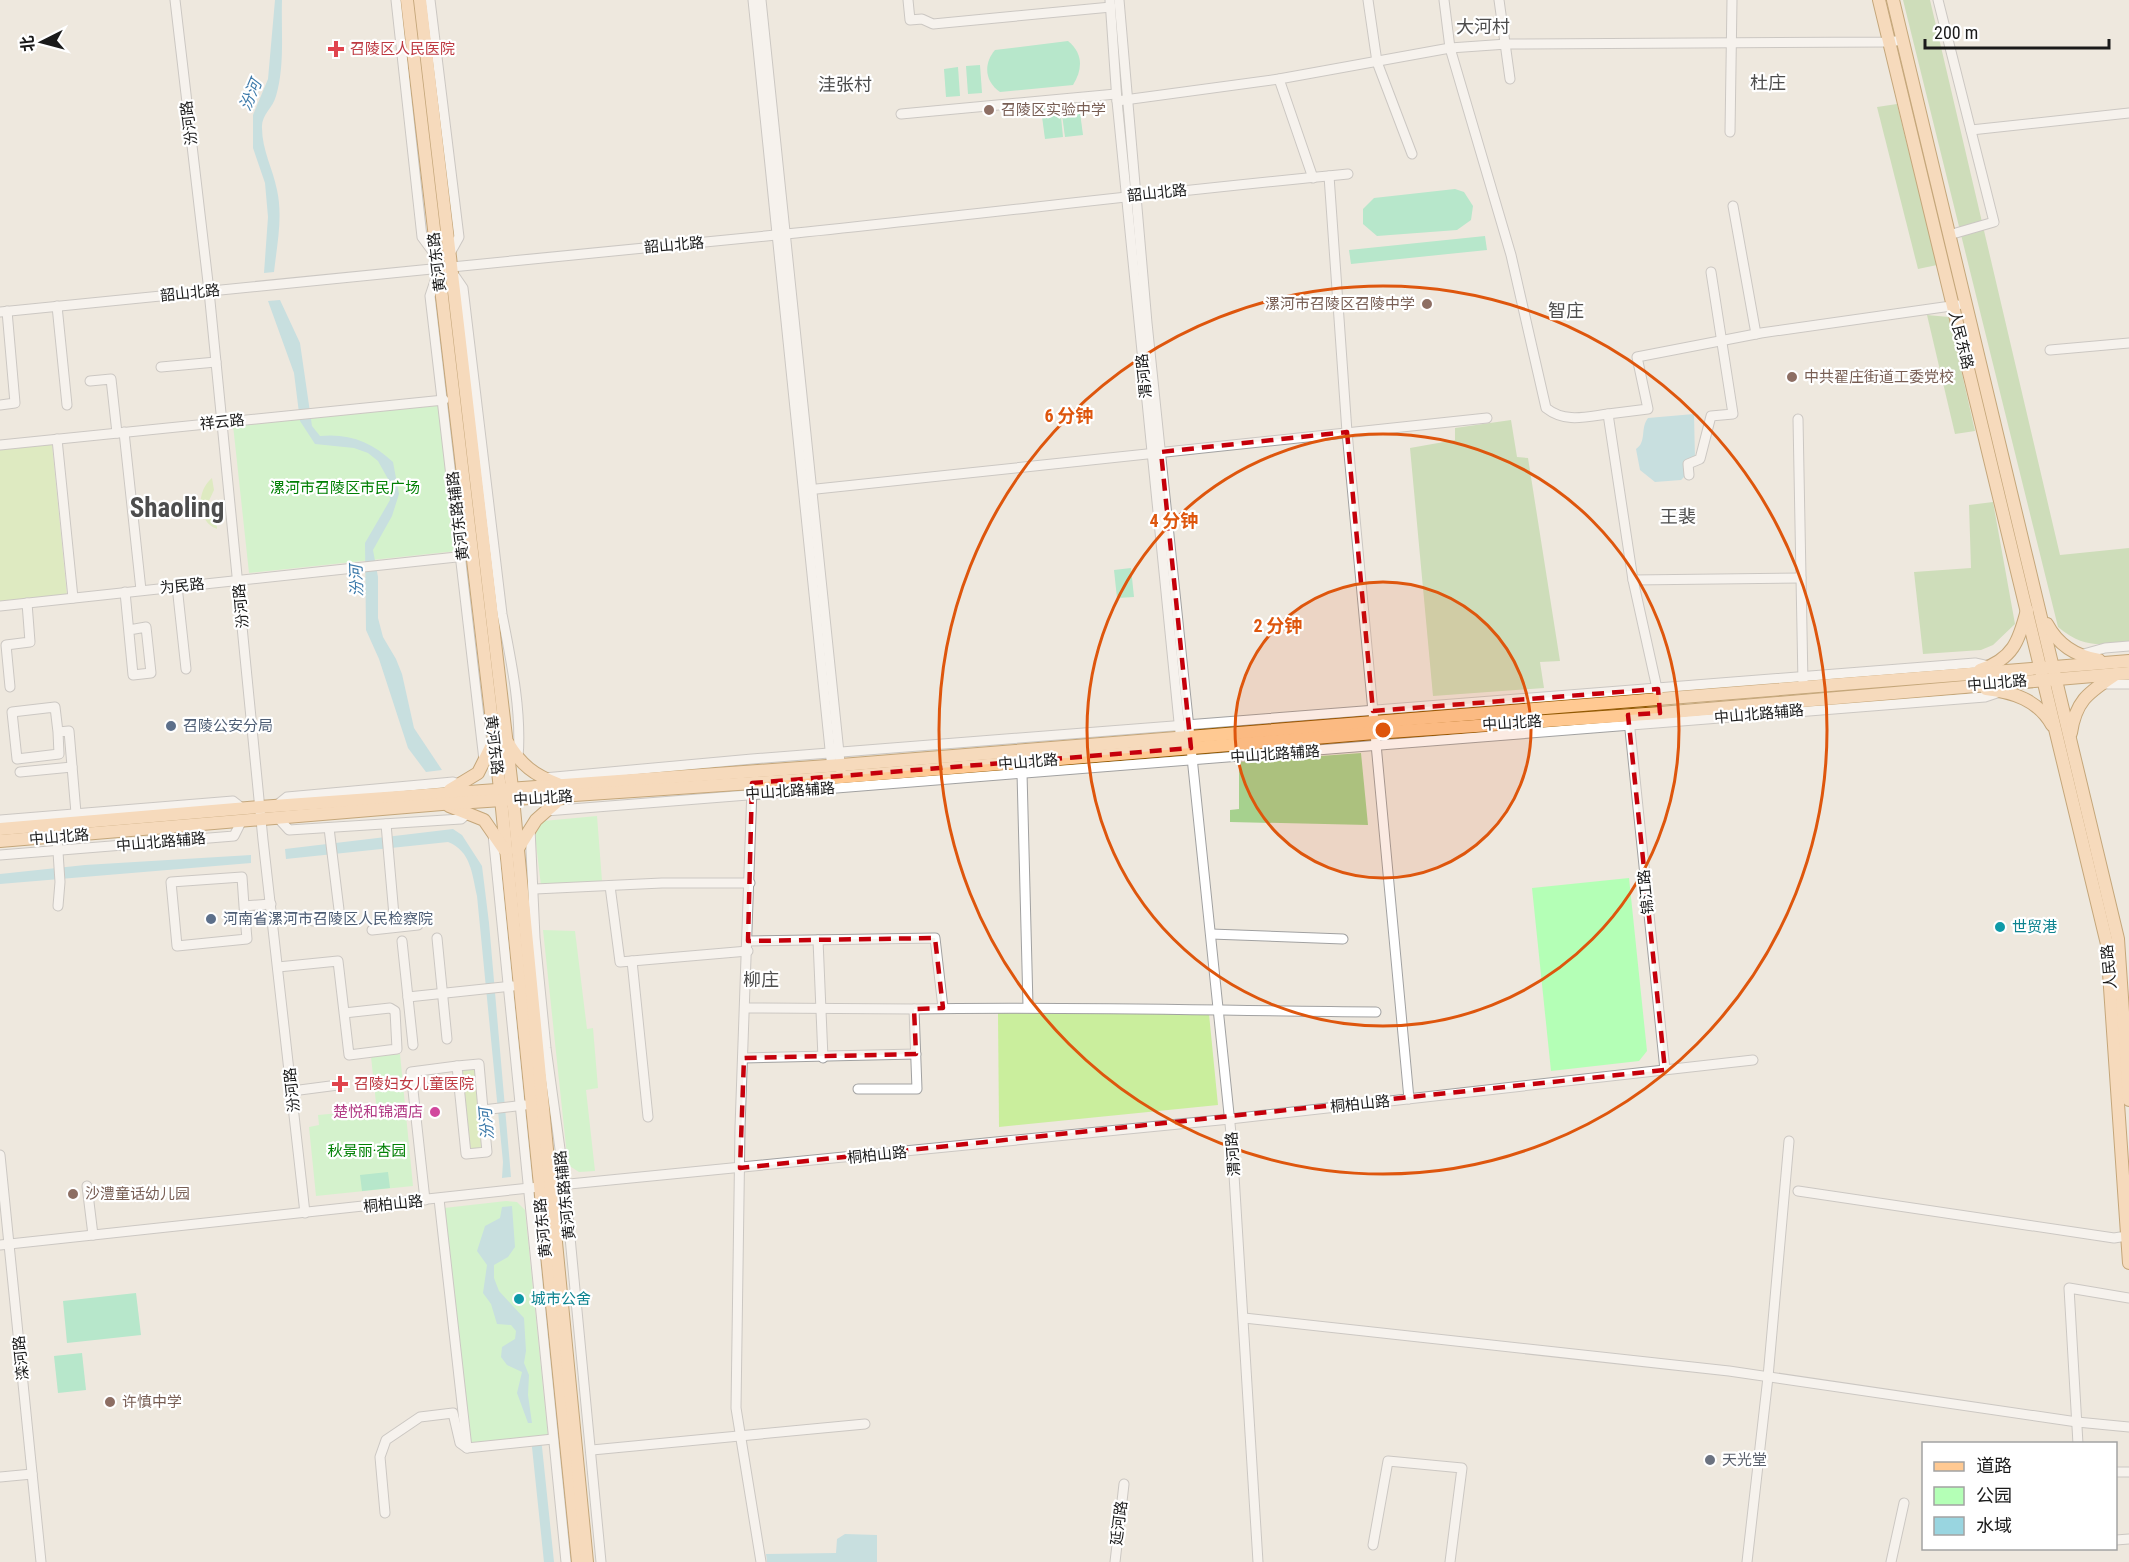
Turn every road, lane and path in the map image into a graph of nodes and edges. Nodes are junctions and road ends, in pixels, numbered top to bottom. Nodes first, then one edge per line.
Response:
1 (175, 0) edge
2 (396, 0) edge
3 (407, 0) edge
4 (420, 0) edge
5 (430, 0) edge
6 (753, 0) edge
7 (761, 0) edge
8 (908, 0) edge
9 (1119, 0) edge
10 (1368, 0) edge
11 (1444, 0) edge
12 (1499, 0) edge
13 (1732, 0) edge
14 (1879, 0) edge
15 (1893, 0) edge
16 (1938, 0) edge
17 (1110, 4) edge
18 (1902, 40) junction
19 (1730, 42) junction
20 (1889, 42) junction
21 (1505, 44) junction
22 (1449, 48) junction
23 (1377, 62) junction
24 (1510, 78) dead end
25 (1279, 79) junction
26 (1120, 98) junction
27 (2129, 113) edge
28 (901, 114) dead end
29 (1971, 130) junction
30 (1730, 132) dead end
31 (1413, 154) dead end
32 (1348, 174) dead end
33 (1329, 176) junction
34 (1313, 178) junction
35 (1131, 195) junction
36 (1732, 206) dead end
37 (782, 235) junction
38 (1949, 235) junction
39 (450, 264) junction
40 (437, 265) junction
41 (1711, 272) dead end
42 (209, 291) junction
43 (1966, 304) junction
44 (57, 306) junction
45 (1953, 306) junction
46 (3, 312) edge
47 (1756, 334) junction
48 (1723, 340) junction
49 (2129, 343) edge
50 (2050, 350) dead end
51 (11, 355) junction
52 (0, 356) edge
53 (216, 362) junction
54 (161, 367) dead end
55 (90, 381) dead end
56 (444, 400) junction
57 (0, 405) edge
58 (67, 405) dead end
59 (1608, 414) junction
60 (1487, 418) dead end
61 (1798, 419) dead end
62 (222, 422) junction
63 (1347, 432) junction
64 (120, 433) junction
65 (57, 439) junction
66 (0, 445) edge
67 (1157, 453) junction
68 (1689, 475) dead end
69 (808, 489) junction
70 (467, 556) junction
71 (1801, 578) junction
72 (239, 580) junction
73 (1633, 580) junction
74 (177, 586) junction
75 (141, 590) junction
76 (125, 592) junction
77 (73, 598) junction
78 (27, 603) junction
79 (0, 606) edge
80 (2033, 609) junction
81 (129, 630) junction
82 (2129, 646) edge
83 (2080, 655) junction
84 (2129, 661) edge
85 (1992, 666) junction
86 (186, 669) dead end
87 (2120, 670) edge
88 (2048, 673) junction
89 (1965, 680) junction
90 (1803, 683) junction
91 (2101, 684) junction
92 (2129, 684) edge
93 (10, 687) dead end
94 (2002, 691) junction
95 (1660, 706) junction
96 (1629, 720) junction
97 (1374, 722) junction
98 (1184, 731) junction
99 (58, 732) junction
100 (2064, 737) junction
101 (500, 741) junction
102 (1376, 747) junction
103 (1192, 754) junction
104 (518, 758) junction
105 (485, 762) junction
106 (836, 765) junction
107 (72, 767) junction
108 (20, 772) dead end
109 (1022, 773) junction
110 (752, 777) junction
111 (542, 778) junction
112 (463, 785) junction
113 (562, 791) junction
114 (506, 795) junction
115 (442, 799) junction
116 (277, 806) junction
117 (260, 807) junction
118 (242, 808) junction
119 (546, 811) junction
120 (76, 813) junction
121 (468, 813) junction
122 (279, 819) junction
123 (0, 820) edge
124 (261, 820) junction
125 (242, 822) junction
126 (386, 824) junction
127 (329, 828) junction
128 (530, 828) junction
129 (0, 829) edge
130 (492, 829) junction
131 (57, 837) junction
132 (0, 841) edge
133 (58, 850) junction
134 (511, 850) junction
135 (0, 855) edge
136 (750, 883) junction
137 (610, 886) junction
138 (535, 889) junction
139 (271, 903) junction
140 (58, 906) dead end
141 (244, 906) junction
142 (313, 921) dead end
143 (417, 925) dead end
144 (395, 927) junction
145 (372, 930) dead end
146 (1211, 934) junction
147 (437, 938) dead end
148 (1343, 939) dead end
149 (402, 940) dead end
150 (818, 940) junction
151 (748, 946) junction
152 (632, 961) junction
153 (278, 967) junction
154 (513, 986) junction
155 (443, 994) junction
156 (408, 997) junction
157 (1028, 1006) junction
158 (746, 1008) junction
159 (821, 1008) junction
160 (943, 1008) junction
161 (914, 1009) junction
162 (1219, 1011) junction
163 (1376, 1012) dead end
164 (344, 1013) junction
165 (447, 1039) dead end
166 (413, 1045) dead end
167 (916, 1054) junction
168 (744, 1058) junction
169 (823, 1058) junction
170 (1753, 1060) dead end
171 (457, 1066) junction
172 (1665, 1070) junction
173 (338, 1085) dead end
174 (858, 1089) dead end
175 (292, 1091) junction
176 (1409, 1099) junction
177 (2129, 1100) edge
178 (525, 1105) junction
179 (483, 1110) junction
180 (648, 1117) dead end
181 (1230, 1119) junction
182 (1789, 1141) dead end
183 (0, 1158) edge
184 (740, 1168) junction
185 (565, 1185) junction
186 (87, 1186) dead end
187 (539, 1187) junction
188 (1798, 1191) dead end
189 (439, 1199) junction
190 (425, 1200) junction
191 (305, 1213) junction
192 (93, 1235) junction
193 (2127, 1236) junction
194 (5, 1245) edge
195 (2129, 1263) edge
196 (2129, 1298) edge
197 (1244, 1318) junction
198 (1768, 1377) junction
199 (2077, 1422) junction
200 (865, 1424) dead end
201 (2129, 1427) edge
202 (740, 1436) junction
203 (553, 1439) junction
204 (2078, 1442) edge
205 (467, 1448) junction
206 (592, 1450) junction
207 (32, 1474) junction
208 (0, 1477) edge
209 (1124, 1484) dead end
210 (1904, 1503) dead end
211 (385, 1513) dead end
212 (1373, 1545) dead end
213 (41, 1562) edge
214 (566, 1562) edge
215 (578, 1562) edge
216 (586, 1562) edge
217 (601, 1562) edge
218 (761, 1562) edge
219 (1115, 1562) edge
220 (1258, 1562) edge
221 (1450, 1562) edge
222 (1747, 1562) edge
223 (1891, 1562) edge

1 - 42 street, 汾河路
2 - 40 street
3 - 40 main road, 黄河东路
4 - 39 main road, 黄河东路
5 - 39 street
6 - 37 street
7 - 37 street
8 - 17 street
9 - 26 street, 渭河路
10 - 23 street
11 - 22 street
12 - 21 street
13 - 19 street
14 - 20 main road, 人民东路
15 - 18 main road, 人民东路
16 - 29 street
17 - 26 street, 渭河路
18 - 20 street
18 - 38 main road, 人民东路
19 - 20 street
19 - 21 street
19 - 30 street
20 - 45 main road, 人民东路
21 - 22 street
21 - 24 street
22 - 23 street
22 - 59 street
23 - 25 street
23 - 31 street
25 - 26 street
25 - 34 street
26 - 28 street
26 - 35 street, 渭河路
27 - 29 street
29 - 38 street
32 - 33 street, 韶山北路
33 - 34 street, 韶山北路
33 - 63 street
34 - 35 street, 韶山北路
35 - 37 street, 韶山北路
35 - 67 street, 渭河路
36 - 47 street
37 - 39 street, 韶山北路
37 - 69 street
38 - 43 main road, 人民东路
39 - 40 street, 韶山北路
39 - 101 main road, 黄河东路
39 - 104 street
40 - 42 street, 韶山北路
40 - 56 street, 黄河东路辅路
40 - 70 main road, 黄河东路
41 - 48 street
42 - 44 street, 韶山北路
42 - 53 street, 汾河路
43 - 45 street
43 - 80 main road, 人民东路
44 - 46 street, 韶山北路
44 - 58 street
45 - 47 street
45 - 80 main road, 人民东路
46 - 51 street
47 - 48 street
48 - 59 street
48 - 68 street
49 - 50 street
51 - 52 street
51 - 57 street
53 - 54 street
53 - 62 street, 汾河路
55 - 64 street
56 - 62 street, 祥云路
56 - 70 street, 黄河东路辅路
59 - 73 street
60 - 63 street
61 - 71 street
62 - 64 street, 祥云路
62 - 72 street, 汾河路
63 - 67 street
63 - 97 street
64 - 65 street, 祥云路
64 - 75 street
65 - 66 street, 祥云路
65 - 77 street
67 - 69 street
67 - 98 street, 渭河路
69 - 106 street
70 - 72 street, 为民路
70 - 101 main road, 黄河东路
70 - 105 street, 黄河东路辅路
71 - 73 street
71 - 90 street
72 - 74 street, 为民路
72 - 117 street, 汾河路
73 - 95 street
74 - 75 street, 为民路
74 - 86 street
75 - 76 street, 为民路
76 - 77 street, 为民路
76 - 81 street
77 - 78 street, 为民路
78 - 79 street, 为民路
78 - 93 street
80 - 83 main road
80 - 85 main road
80 - 88 main road, 人民东路
81 - 81 street
82 - 83 street
83 - 87 main road
84 - 87 main road, 中山北路
85 - 89 main road
85 - 90 street
87 - 88 main road, 中山北路
87 - 91 main road
88 - 89 main road, 中山北路
88 - 100 main road, 人民路
89 - 90 main road, 中山北路
89 - 94 main road
89 - 95 main road, 中山北路
90 - 95 main road, 中山北路
91 - 92 street
91 - 100 main road
94 - 95 street, 中山北路辅路
94 - 100 main road
95 - 96 main road, 中山北路
95 - 97 main road, 中山北路
96 - 97 main road, 中山北路
96 - 102 street, 中山北路辅路
96 - 172 street, 锦江路
97 - 98 main road, 中山北路
97 - 102 street
97 - 103 main road, 中山北路
98 - 103 street, 渭河路
98 - 106 main road, 中山北路
99 - 99 street
99 - 107 street
100 - 177 main road, 人民路
100 - 193 main road, 人民路
101 - 104 main road
101 - 105 main road
101 - 114 main road, 黄河东路
102 - 103 street, 中山北路辅路
102 - 176 street
103 - 106 main road, 中山北路
103 - 109 street, 中山北路辅路
103 - 146 street, 渭河路
104 - 111 main road
105 - 112 main road
106 - 110 main road, 中山北路
107 - 108 street
107 - 120 street
109 - 110 street, 中山北路辅路
109 - 157 street
110 - 111 street, 中山北路辅路
110 - 113 main road, 中山北路
110 - 119 street, 中山北路辅路
110 - 136 street
111 - 113 main road
112 - 115 main road
112 - 116 street
113 - 114 main road, 中山北路
113 - 119 main road
114 - 115 main road, 中山北路
114 - 134 main road, 黄河东路
115 - 116 main road, 中山北路
115 - 121 main road
115 - 122 main road, 中山北路
116 - 117 main road, 中山北路
117 - 118 main road, 中山北路
117 - 124 street, 汾河路
118 - 120 street
118 - 129 main road, 中山北路
119 - 128 main road
120 - 123 street
121 - 126 street
121 - 130 main road
122 - 124 main road, 中山北路
122 - 127 street
124 - 125 main road, 中山北路
124 - 139 street, 汾河路
125 - 131 main road, 中山北路
125 - 133 street, 中山北路辅路
126 - 127 street
126 - 144 street
127 - 142 street
128 - 134 main road
128 - 138 street, 黄河东路辅路
130 - 134 main road
130 - 154 street
131 - 132 main road, 中山北路
131 - 133 street
133 - 135 street, 中山北路辅路
133 - 140 street
134 - 154 main road, 黄河东路
134 - 187 main road, 黄河东路
136 - 137 street
136 - 151 street
137 - 138 street
137 - 152 street
138 - 185 street, 黄河东路辅路
139 - 141 street
139 - 153 street, 汾河路
141 - 141 street
143 - 144 street
144 - 145 street
146 - 148 street
146 - 162 street, 渭河路
147 - 155 street
149 - 156 street
150 - 151 street
150 - 159 street
150 - 160 street
151 - 152 street
151 - 158 street
152 - 180 street
153 - 164 street
153 - 175 street, 汾河路
154 - 155 street
154 - 178 main road, 黄河东路
155 - 156 street
155 - 165 street
156 - 166 street
157 - 160 street
157 - 162 street
158 - 159 street
158 - 168 street
159 - 161 street
159 - 169 street
160 - 161 street
161 - 167 street
162 - 163 street
162 - 181 street, 渭河路
164 - 164 street
167 - 169 street
167 - 174 street
168 - 169 street
168 - 184 street
170 - 172 street, 桐柏山路
171 - 179 street
171 - 179 street
171 - 190 street
172 - 176 street, 桐柏山路
173 - 175 street
175 - 191 street, 汾河路
176 - 181 street, 桐柏山路
178 - 179 street
178 - 187 main road, 黄河东路
181 - 184 street, 桐柏山路
181 - 197 street, 渭河路
182 - 198 street
183 - 194 street, 滦河路
184 - 185 street, 桐柏山路
184 - 202 street
185 - 187 street, 桐柏山路
185 - 206 street, 黄河东路辅路
186 - 192 street
187 - 189 street, 桐柏山路
187 - 203 street
187 - 215 main road, 黄河东路
187 - 216 main road, 黄河东路
188 - 193 street
189 - 190 street, 桐柏山路
189 - 205 street
190 - 191 street, 桐柏山路
191 - 192 street, 桐柏山路
192 - 194 street, 桐柏山路
193 - 195 main road, 人民路
194 - 207 street, 滦河路
196 - 199 street
197 - 198 street
197 - 220 street, 渭河路
198 - 199 street
198 - 222 street
199 - 201 street
199 - 204 street
200 - 202 street
202 - 206 street
202 - 218 street
203 - 205 street
203 - 214 street
205 - 211 street
206 - 217 street, 黄河东路辅路
207 - 208 street
207 - 213 street, 滦河路
209 - 219 street, 延河路
210 - 223 street
212 - 221 street

